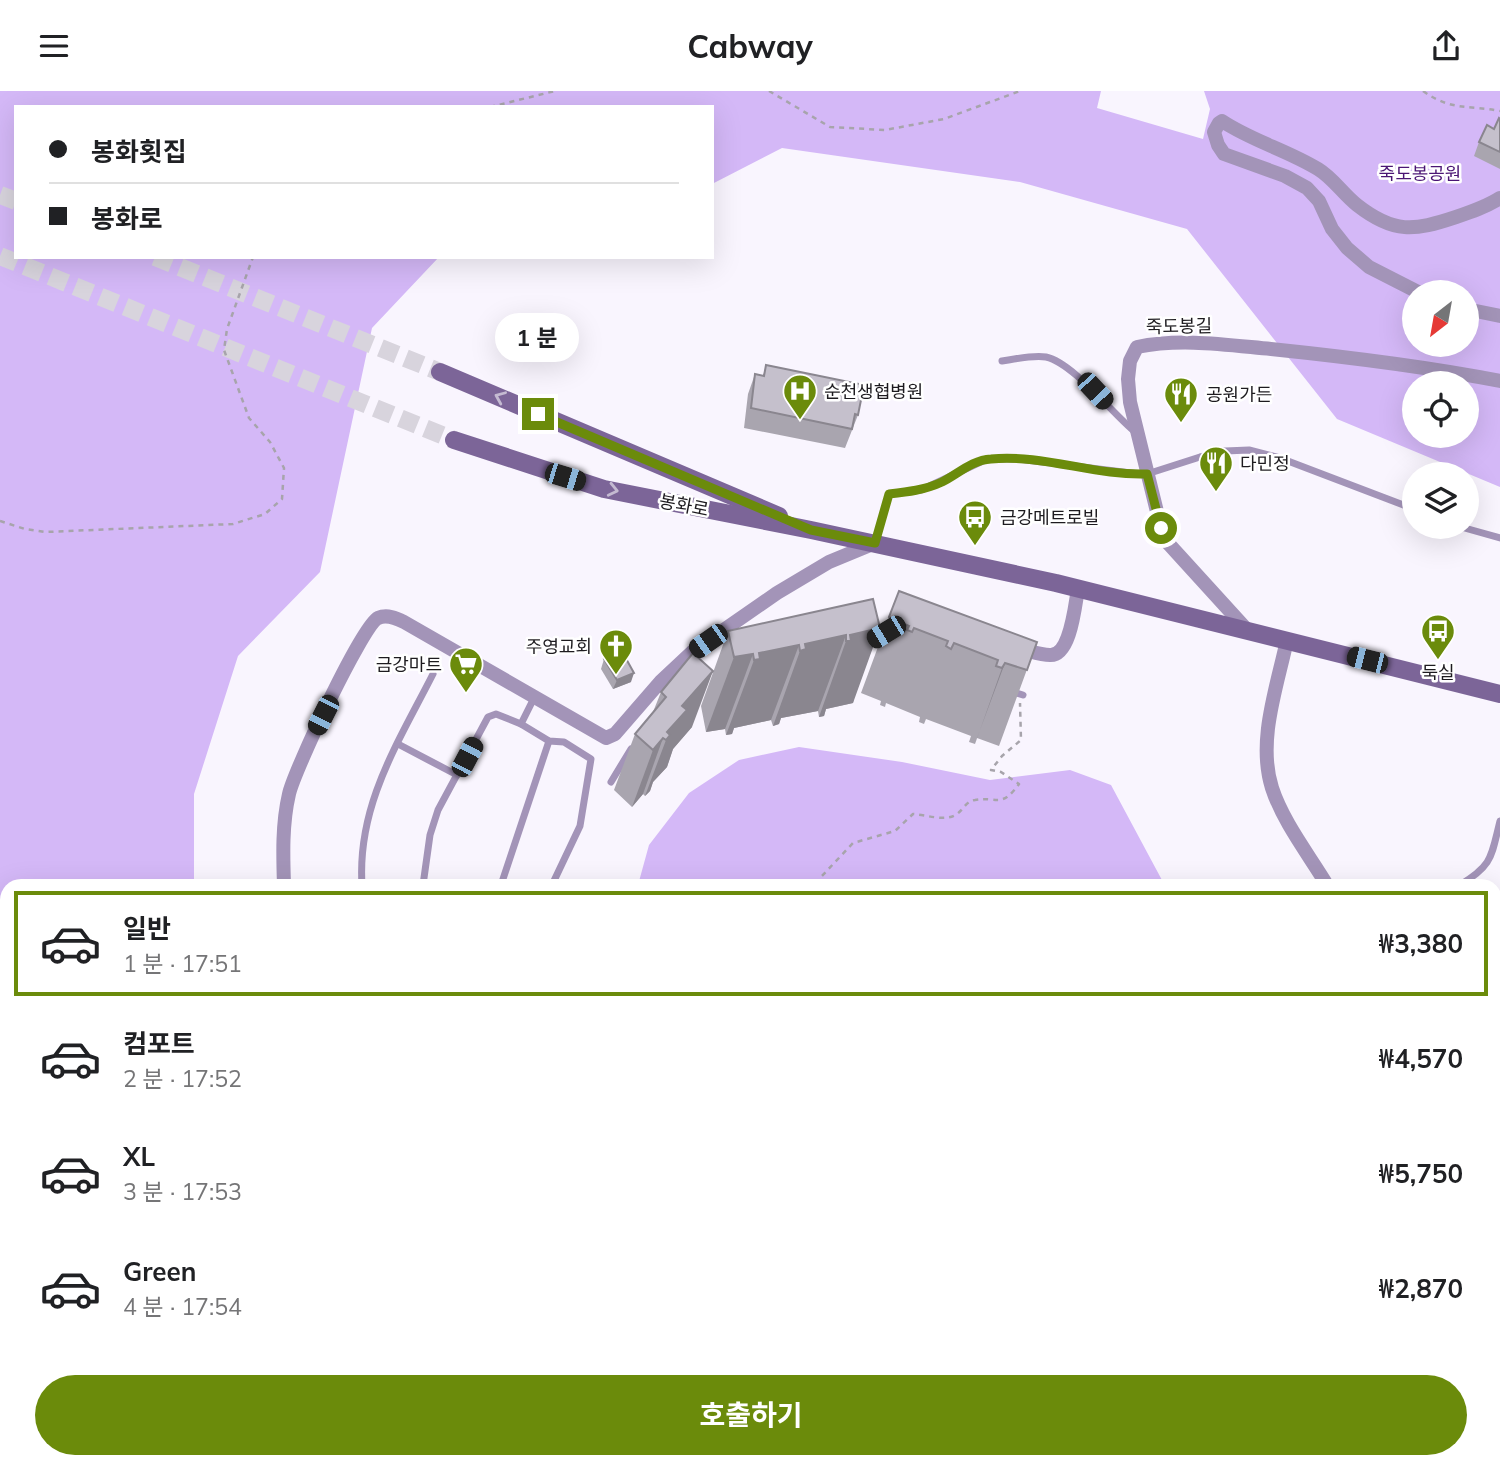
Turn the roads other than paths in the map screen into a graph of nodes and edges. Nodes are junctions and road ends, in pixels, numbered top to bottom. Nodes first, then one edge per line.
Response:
1 (1500, 198) edge
2 (1402, 284) edge
3 (1479, 312) edge
4 (1500, 316) edge
5 (1002, 361) dead end
6 (440, 372) tunnel mouth
7 (1500, 381) edge
8 (1138, 433) junction
9 (454, 440) tunnel mouth
10 (1147, 474) junction
11 (1402, 504) edge
12 (811, 530) junction
13 (1479, 532) edge
14 (1500, 538) edge
15 (875, 543) junction
16 (1078, 589) junction
17 (1248, 631) junction
18 (891, 633) edge
19 (1287, 641) junction
20 (998, 644) edge
21 (875, 649) edge
22 (433, 674) dead end
23 (996, 685) edge
24 (1500, 694) edge
25 (1021, 695) edge
26 (534, 698) junction
27 (521, 724) junction
28 (640, 738) edge
29 (549, 741) junction
30 (398, 744) junction
31 (457, 775) junction
32 (611, 782) dead end
33 (1500, 821) edge
34 (284, 879) edge
35 (362, 879) edge
36 (424, 879) edge
37 (503, 879) edge
38 (555, 879) edge
39 (1323, 879) edge
40 (1469, 879) edge

1 - 2 street
3 - 4 street
5 - 8 lane
12 -> 6 main road, 봉화로
7 - 8 street, 죽도봉길
8 - 10 street, 죽도봉길
9 -> 12 main road, 봉화로
10 - 11 lane
10 - 15 lane
10 - 17 street, 죽도봉길
12 - 15 main road
13 - 14 lane
15 - 16 main road
15 - 26 street
16 - 17 main road
16 - 20 street
17 - 19 main road
18 - 21 lane
19 - 24 main road
19 - 39 street
22 - 30 lane
23 - 25 lane
26 - 27 lane
26 - 34 street
27 - 29 lane
27 - 31 lane
28 - 32 lane
29 - 37 lane
29 - 38 lane
30 - 31 lane
30 - 35 lane
31 - 36 lane
33 - 40 lane

